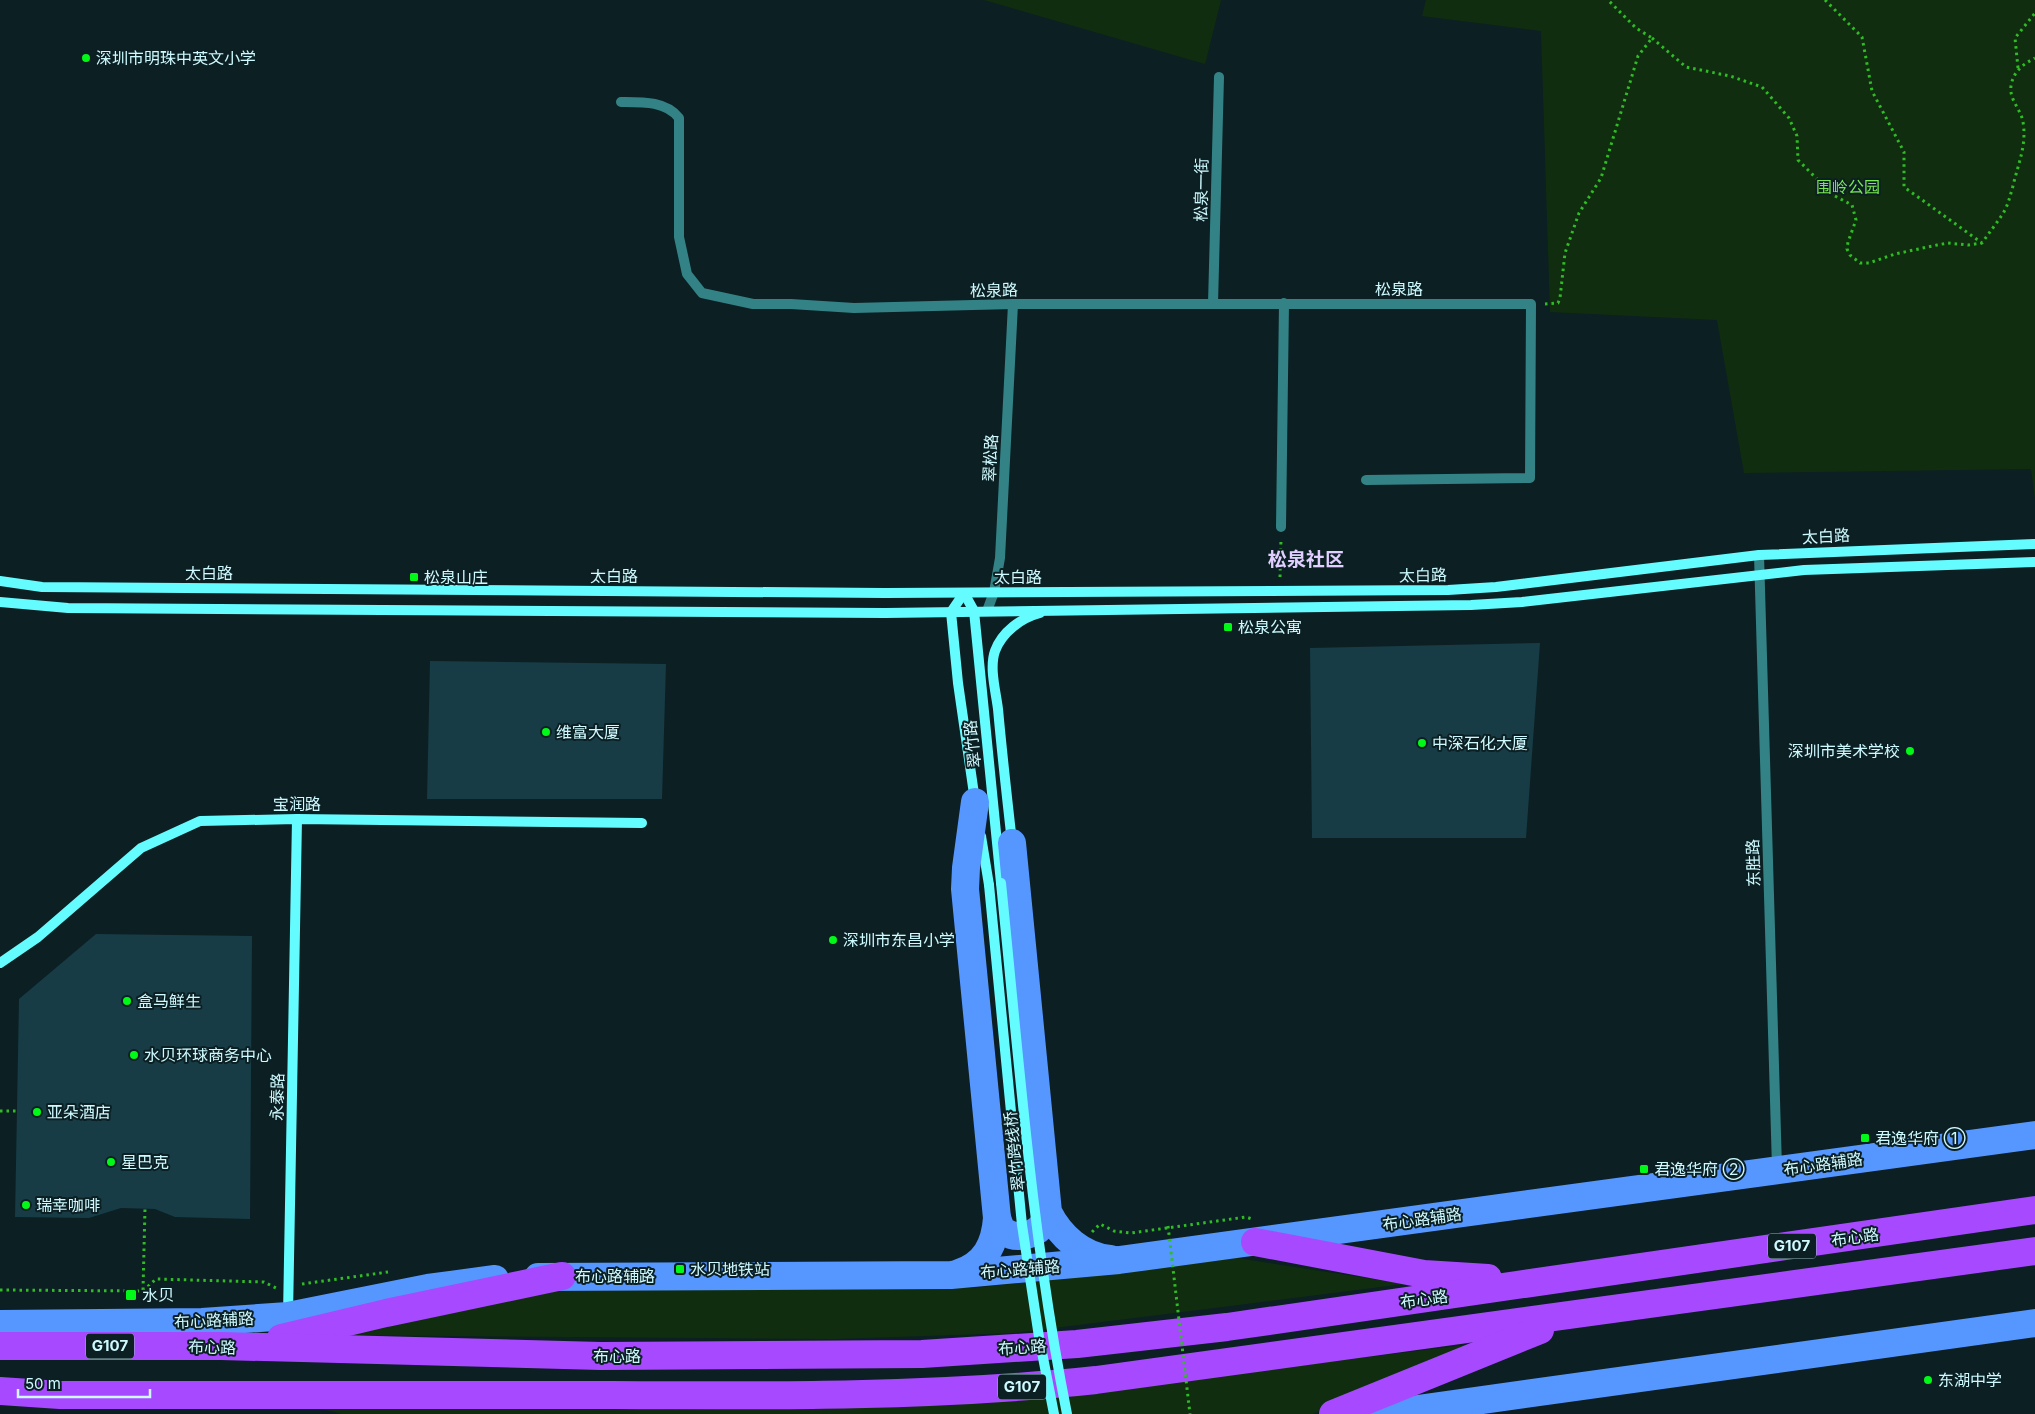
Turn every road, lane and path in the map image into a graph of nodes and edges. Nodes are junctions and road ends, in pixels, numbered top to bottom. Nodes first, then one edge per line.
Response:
1 (1608, 0) edge
2 (1825, 0) edge
3 (2035, 12) edge
4 (1652, 38) junction
5 (2035, 58) edge
6 (2018, 69) junction
7 (1219, 77) dead end
8 (621, 102) dead end
9 (1982, 242) junction
10 (1284, 303) junction
11 (1013, 304) junction
12 (1213, 304) junction
13 (1532, 304) junction
14 (1366, 480) dead end
15 (1281, 527) joint
16 (2035, 544) edge
17 (1759, 555) junction
18 (2035, 562) edge
19 (1759, 574) junction
20 (0, 581) edge
21 (1280, 590) junction
22 (994, 592) junction
23 (964, 593) junction
24 (0, 602) edge
25 (1053, 610) junction
26 (974, 611) junction
27 (987, 611) junction
28 (951, 612) junction
29 (975, 802) junction
30 (297, 819) junction
31 (642, 823) dead end
32 (1012, 844) junction
33 (1001, 883) junction
34 (989, 885) joint
35 (0, 963) edge
36 (0, 1111) edge
37 (17, 1111) dead end
38 (2035, 1135) edge
39 (1778, 1170) junction
40 (1046, 1202) junction
41 (146, 1208) dead end
42 (2035, 1210) edge
43 (1246, 1217) dead end
44 (997, 1218) junction
45 (1100, 1224) dead end
46 (1168, 1226) junction
47 (1254, 1242) junction
48 (2035, 1251) edge
49 (1119, 1260) junction
50 (951, 1275) junction
51 (562, 1276) junction
52 (1550, 1281) junction
53 (276, 1288) dead end
54 (0, 1290) edge
55 (143, 1291) junction
56 (1577, 1315) junction
57 (288, 1316) junction
58 (2035, 1323) edge
59 (0, 1324) edge
60 (0, 1346) edge
61 (221, 1346) junction
62 (0, 1391) edge
63 (60, 1395) junction
64 (298, 1414) edge
65 (1054, 1414) edge
66 (1067, 1414) edge
67 (1190, 1414) edge
68 (1333, 1414) edge
69 (1382, 1414) edge

1 - 4 path
2 - 9 path
3 - 6 path
4 - 9 path
4 - 13 path
5 - 6 path
6 - 9 path
7 - 12 street, 松泉一街
8 - 11 street, 松泉路
10 - 12 street, 松泉路
10 - 13 street, 松泉路
10 - 15 street
11 - 12 street, 松泉路
11 - 22 street, 翠松路
13 - 14 street
15 - 21 path
16 - 17 main road, 太白路
17 - 19 street, 东胜路
17 - 21 main road, 太白路
18 - 19 main road, 太白路
19 - 25 main road, 太白路
19 - 39 street, 东胜路
20 - 23 main road, 太白路
21 - 22 main road, 太白路
22 - 23 main road, 太白路
22 - 27 street, 翠松路
23 - 26 main road, 翠竹路
23 - 28 main road
24 - 28 main road, 太白路
25 - 27 main road, 太白路
25 - 32 main road, 翠竹路
26 - 27 main road, 太白路
26 - 28 main road, 太白路
26 - 33 main road, 翠竹路
28 - 29 main road, 翠竹路
29 - 34 main road, 翠竹路
29 - 44 main road
30 - 31 main road, 宝润路
30 - 35 main road, 宝润路
30 - 57 main road, 永泰路
32 - 33 main road, 翠竹路
32 - 40 main road
33 - 66 main road, 翠竹跨线桥, bridge
34 - 65 main road, 翠竹跨线桥, bridge
36 - 37 path
38 - 39 main road, 布心路辅路
39 - 47 main road, 布心路辅路
40 - 44 main road
40 - 49 main road
41 - 55 path
42 - 52 highway, 布心路 / G107
43 - 46 path
44 - 50 main road
45 - 46 path
46 - 67 path, bridge
47 - 49 main road, 布心路辅路
47 - 52 highway
48 - 56 highway, G107
49 - 50 main road, 布心路辅路
50 - 51 main road, 布心路辅路
51 - 57 main road, 布心路辅路
51 - 61 highway
52 - 61 highway, 布心路 / G107
53 - 55 path
54 - 55 path
56 - 63 highway, G107
56 - 68 highway
57 - 59 main road, 布心路辅路
58 - 69 main road
60 - 61 highway, 布心路 / G107
62 - 63 highway, G107
63 - 64 highway

